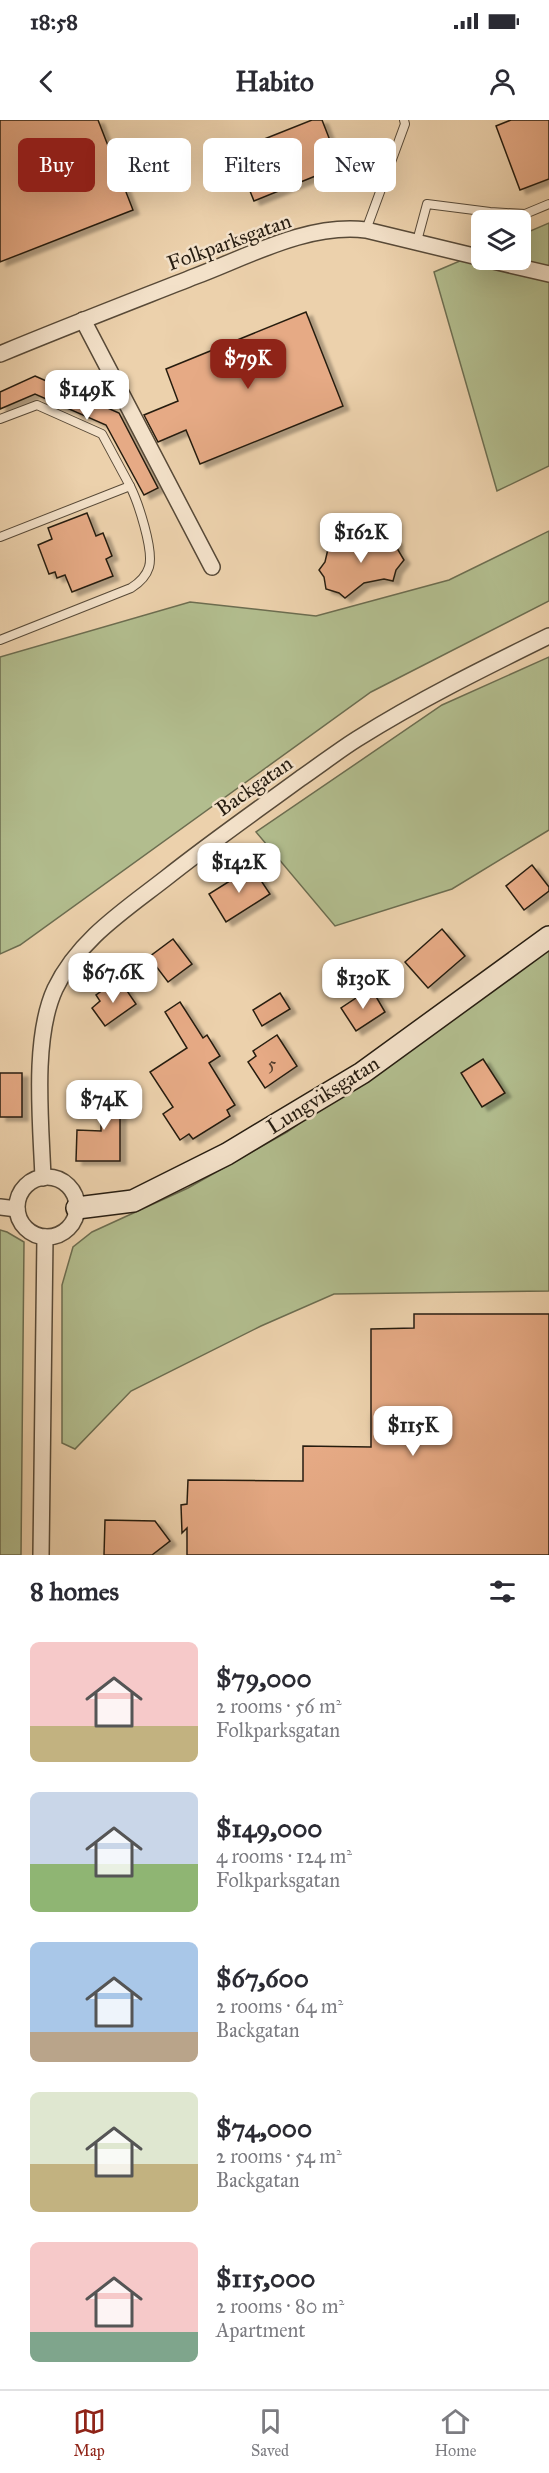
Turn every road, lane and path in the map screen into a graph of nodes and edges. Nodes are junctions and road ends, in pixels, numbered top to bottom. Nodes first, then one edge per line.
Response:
1 (404, 120) edge
2 (549, 204) edge
3 (366, 230) junction
4 (417, 241) junction
5 (471, 255) edge
6 (531, 270) edge
7 (549, 274) edge
8 (83, 320) junction
9 (0, 354) edge
10 (0, 419) edge
11 (129, 486) junction
12 (0, 537) edge
13 (212, 567) dead end
14 (549, 636) edge
15 (0, 640) edge
16 (549, 937) edge
17 (43, 1178) junction
18 (0, 1207) edge
19 (77, 1208) junction
20 (17, 1209) junction
21 (45, 1238) junction
22 (41, 1555) edge

1 - 3 lane
2 - 4 lane
3 - 4 street, Folkparksgatan
3 - 8 street, Folkparksgatan
4 - 5 street, Folkparksgatan
6 - 7 street
8 - 9 street, Folkparksgatan
8 - 13 street
10 - 11 lane
11 - 12 lane
11 - 15 lane
14 - 17 street, Backgatan
16 - 19 street, Lungviksgatan
17 - 19 street
17 - 20 street
18 - 20 street
19 - 21 street
20 - 21 street
21 - 22 street

